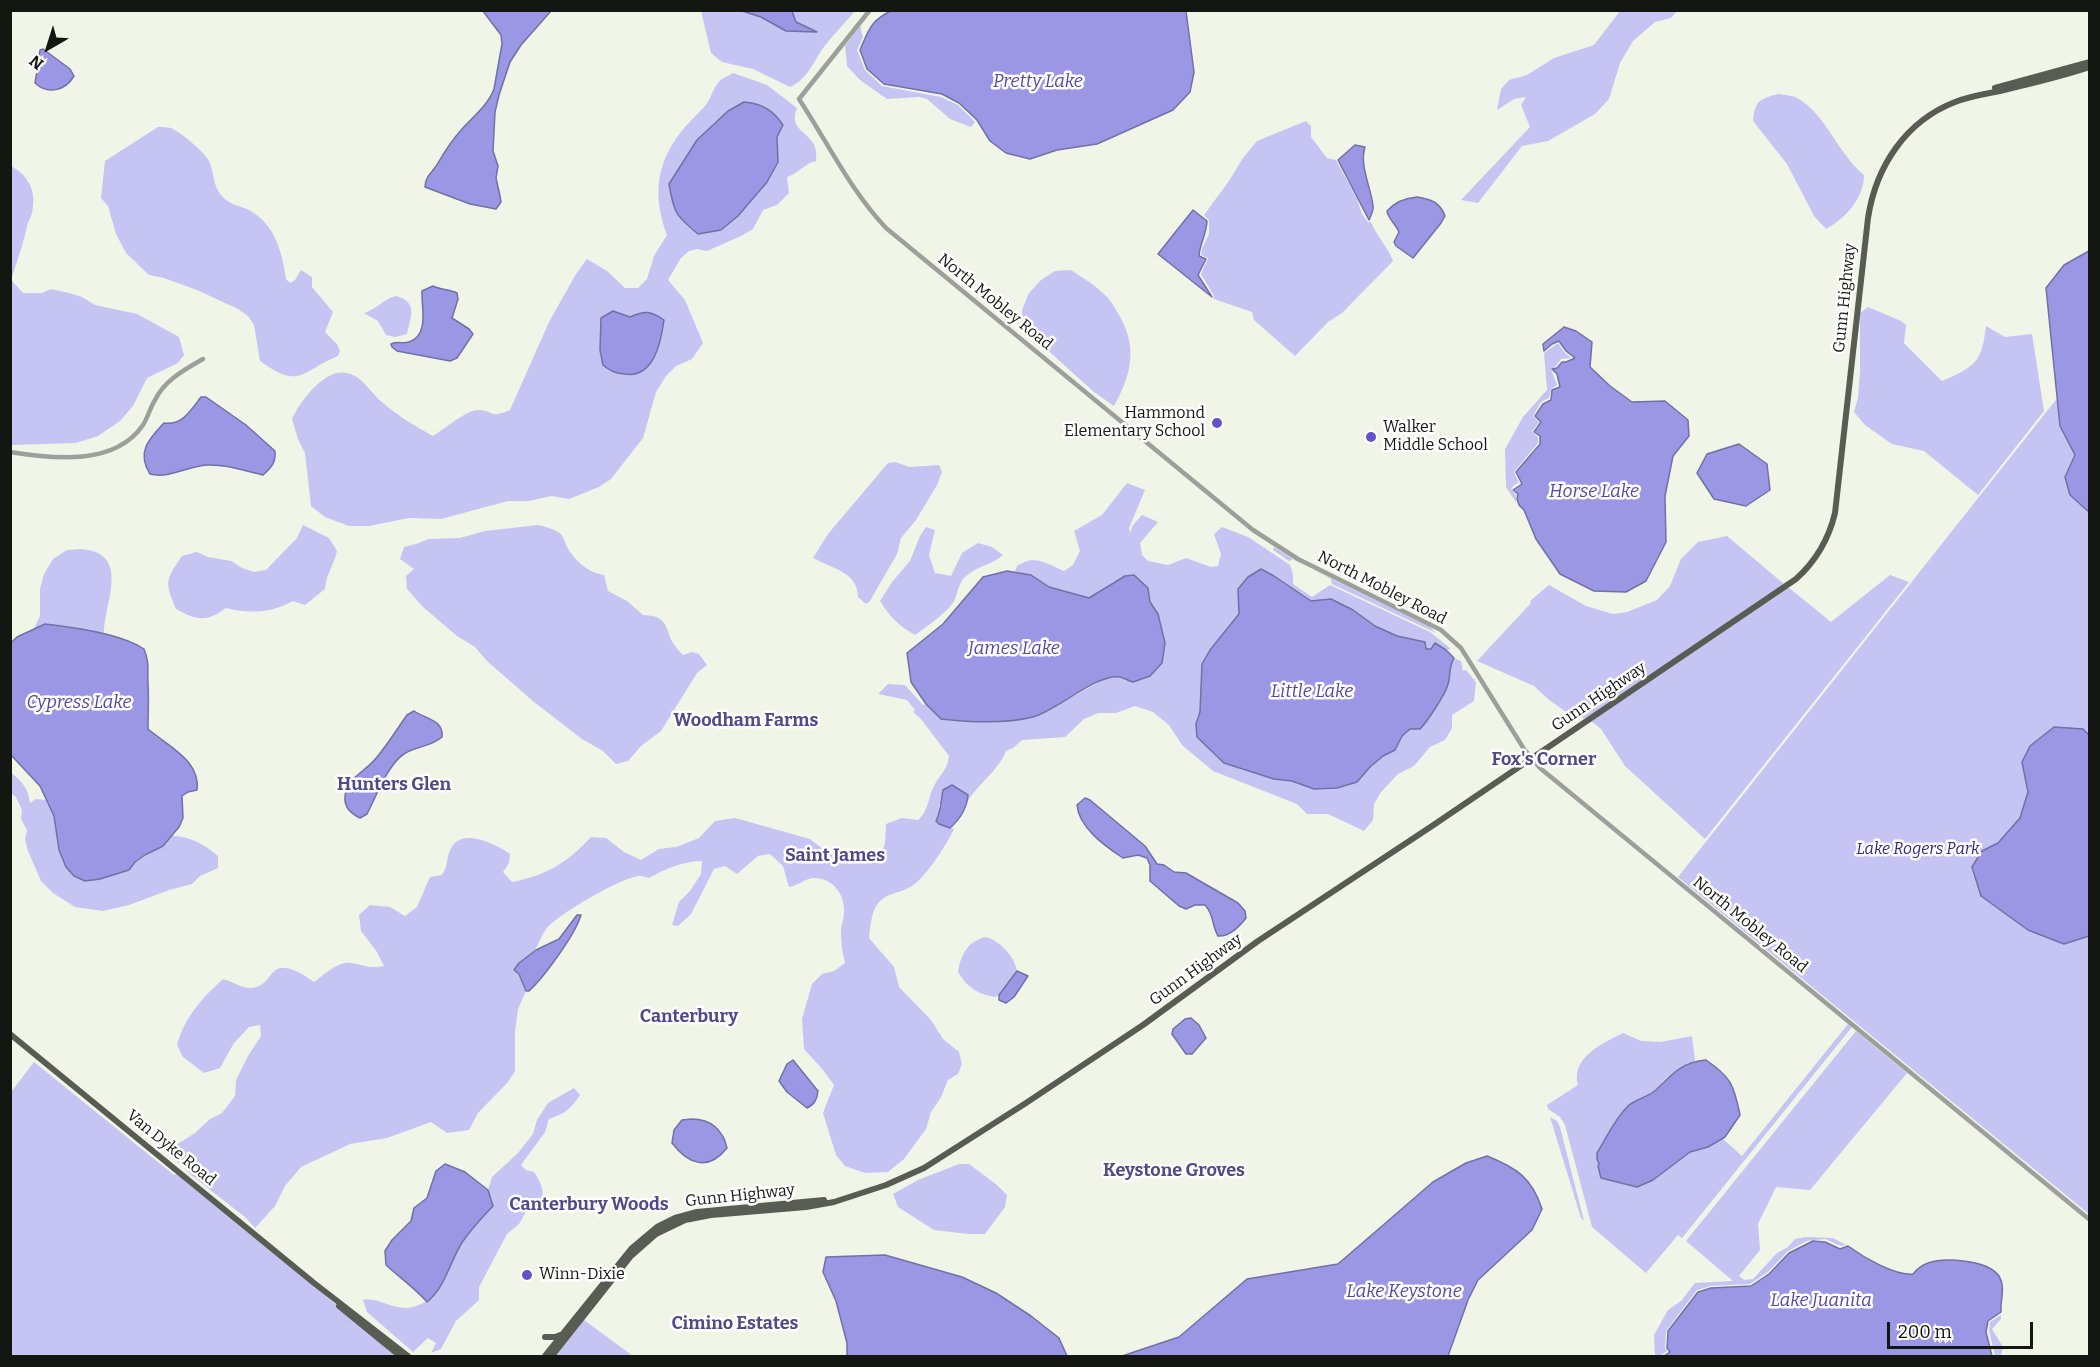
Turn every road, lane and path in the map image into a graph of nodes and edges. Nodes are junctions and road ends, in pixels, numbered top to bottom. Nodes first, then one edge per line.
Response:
1 (870, 10) edge
2 (2090, 62) edge
3 (2090, 68) edge
4 (1974, 95) junction
5 (203, 358) dead end
6 (10, 452) edge
7 (1531, 759) junction
8 (10, 1034) edge
9 (857, 1194) junction
10 (2090, 1220) edge
11 (314, 1283) junction
12 (563, 1334) junction
13 (545, 1336) dead end
14 (400, 1356) edge
15 (408, 1356) edge
16 (545, 1356) edge
17 (552, 1356) edge

1 - 7 street, North Mobley Road
2 - 4 main road
3 - 4 main road, Gunn Highway
4 - 7 main road, Gunn Highway
5 - 6 street
7 - 9 main road, Gunn Highway
7 - 10 street, North Mobley Road
8 - 11 main road, Van Dyke Road
9 - 12 main road, Gunn Highway
9 - 17 main road, Gunn Highway
11 - 14 main road, Van Dyke Road
11 - 15 main road, Van Dyke Road
12 - 13 main road
12 - 16 main road, Gunn Highway

